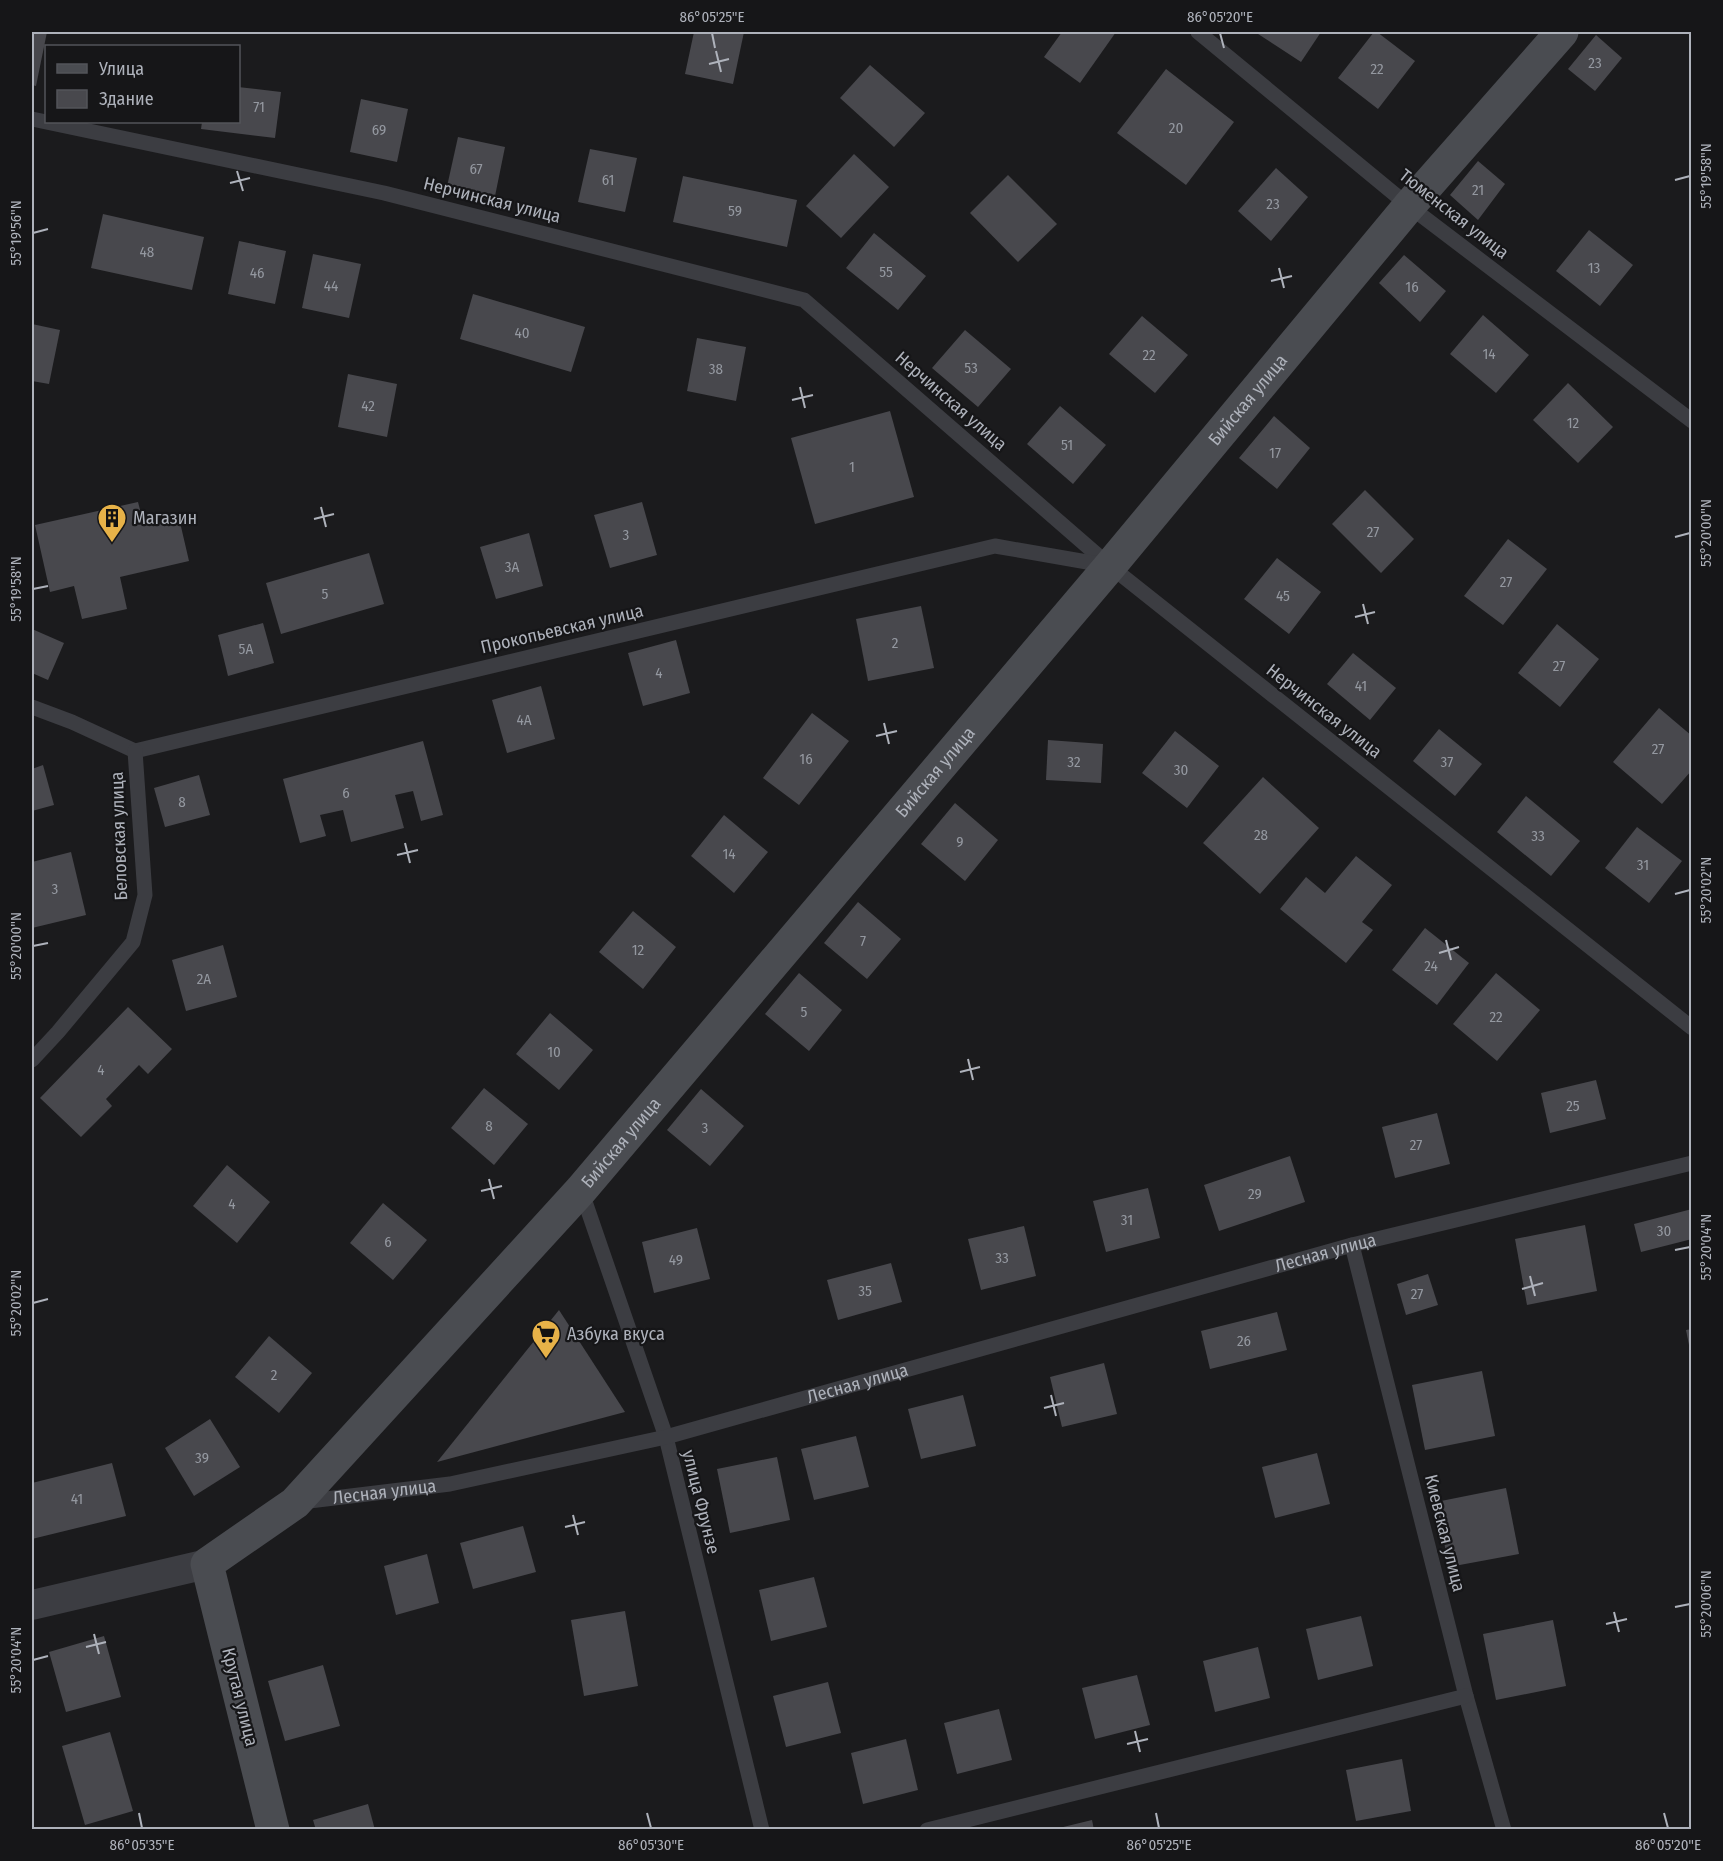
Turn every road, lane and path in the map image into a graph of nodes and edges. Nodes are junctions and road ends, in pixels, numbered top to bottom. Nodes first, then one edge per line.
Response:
1 (1198, 32) edge
2 (1562, 32) edge
3 (51, 123) edge
4 (1409, 206) junction
5 (1692, 421) edge
6 (1110, 566) junction
7 (32, 707) edge
8 (135, 751) junction
9 (1692, 1028) edge
10 (32, 1060) edge
11 (1692, 1163) edge
12 (580, 1190) junction
13 (1352, 1245) junction
14 (666, 1437) junction
15 (295, 1503) junction
16 (207, 1564) junction
17 (32, 1605) edge
18 (1466, 1696) junction
19 (273, 1830) edge
20 (762, 1830) edge
21 (927, 1830) edge
22 (1504, 1830) edge

1 - 4 lane, Тюменская улица
2 - 4 street, Бийская улица
3 - 6 lane, Нерчинская улица
4 - 5 lane, Тюменская улица
4 - 6 street, Бийская улица
6 - 8 lane, Прокопьевская улица
6 - 9 lane, Нерчинская улица
6 - 12 street, Бийская улица
7 - 8 lane
8 - 10 lane, Беловская улица
11 - 13 lane, Лесная улица
12 - 14 lane, улица Фрунзе
12 - 15 street, Бийская улица
13 - 14 lane, Лесная улица
13 - 18 lane, Киевская улица
14 - 15 lane, Лесная улица
14 - 20 lane, улица Фрунзе
15 - 16 street, Лесная улица
16 - 17 street, Лесная улица
16 - 19 street, Крутая улица
18 - 21 lane
18 - 22 lane, Киевская улица

